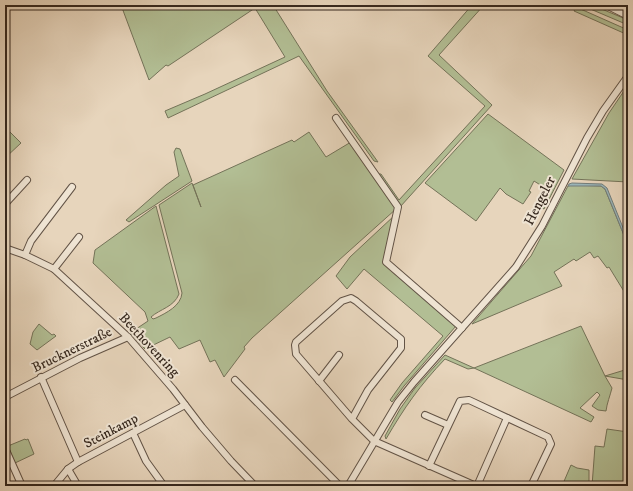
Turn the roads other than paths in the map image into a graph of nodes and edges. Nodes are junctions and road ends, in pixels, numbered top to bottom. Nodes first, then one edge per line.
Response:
1 (606, 5) edge
2 (628, 16) edge
3 (628, 76) edge
4 (336, 118) dead end
5 (27, 180) dead end
6 (72, 187) dead end
7 (5, 204) edge
8 (79, 237) dead end
9 (5, 248) edge
10 (25, 255) junction
11 (54, 269) junction
12 (462, 328) junction
13 (128, 337) junction
14 (339, 355) dead end
15 (41, 377) junction
16 (235, 380) dead end
17 (319, 381) junction
18 (5, 397) edge
19 (185, 405) junction
20 (425, 415) dead end
21 (507, 418) junction
22 (352, 419) junction
23 (448, 425) junction
24 (133, 432) junction
25 (374, 441) junction
26 (5, 448) edge
27 (78, 462) junction
28 (429, 466) junction
29 (68, 469) junction
30 (22, 486) edge
31 (54, 486) edge
32 (78, 486) edge
33 (164, 486) edge
34 (255, 486) edge
35 (340, 486) edge
36 (348, 486) edge
37 (477, 486) edge
38 (531, 486) edge

1 - 2 street
3 - 12 street, Hengeler
4 - 12 street
5 - 7 street
6 - 10 street
8 - 11 street
9 - 10 street, Beethovenring
10 - 11 street, Beethovenring
11 - 13 street, Beethovenring
12 - 25 street, Hengeler
13 - 15 street, Brucknerstraße
13 - 19 street, Beethovenring
14 - 17 street
15 - 18 street, Brucknerstraße
15 - 27 street
16 - 35 street
17 - 22 street
17 - 22 street
19 - 24 street, Steinkamp
19 - 34 street, Beethovenring
20 - 23 street
21 - 23 street
21 - 37 street
21 - 38 street
22 - 25 street
23 - 28 street
24 - 27 street, Steinkamp
24 - 33 street
25 - 28 street
25 - 36 street, Hengeler
26 - 30 street
27 - 29 street, Steinkamp
28 - 37 street
29 - 31 street, Steinkamp
29 - 32 street

